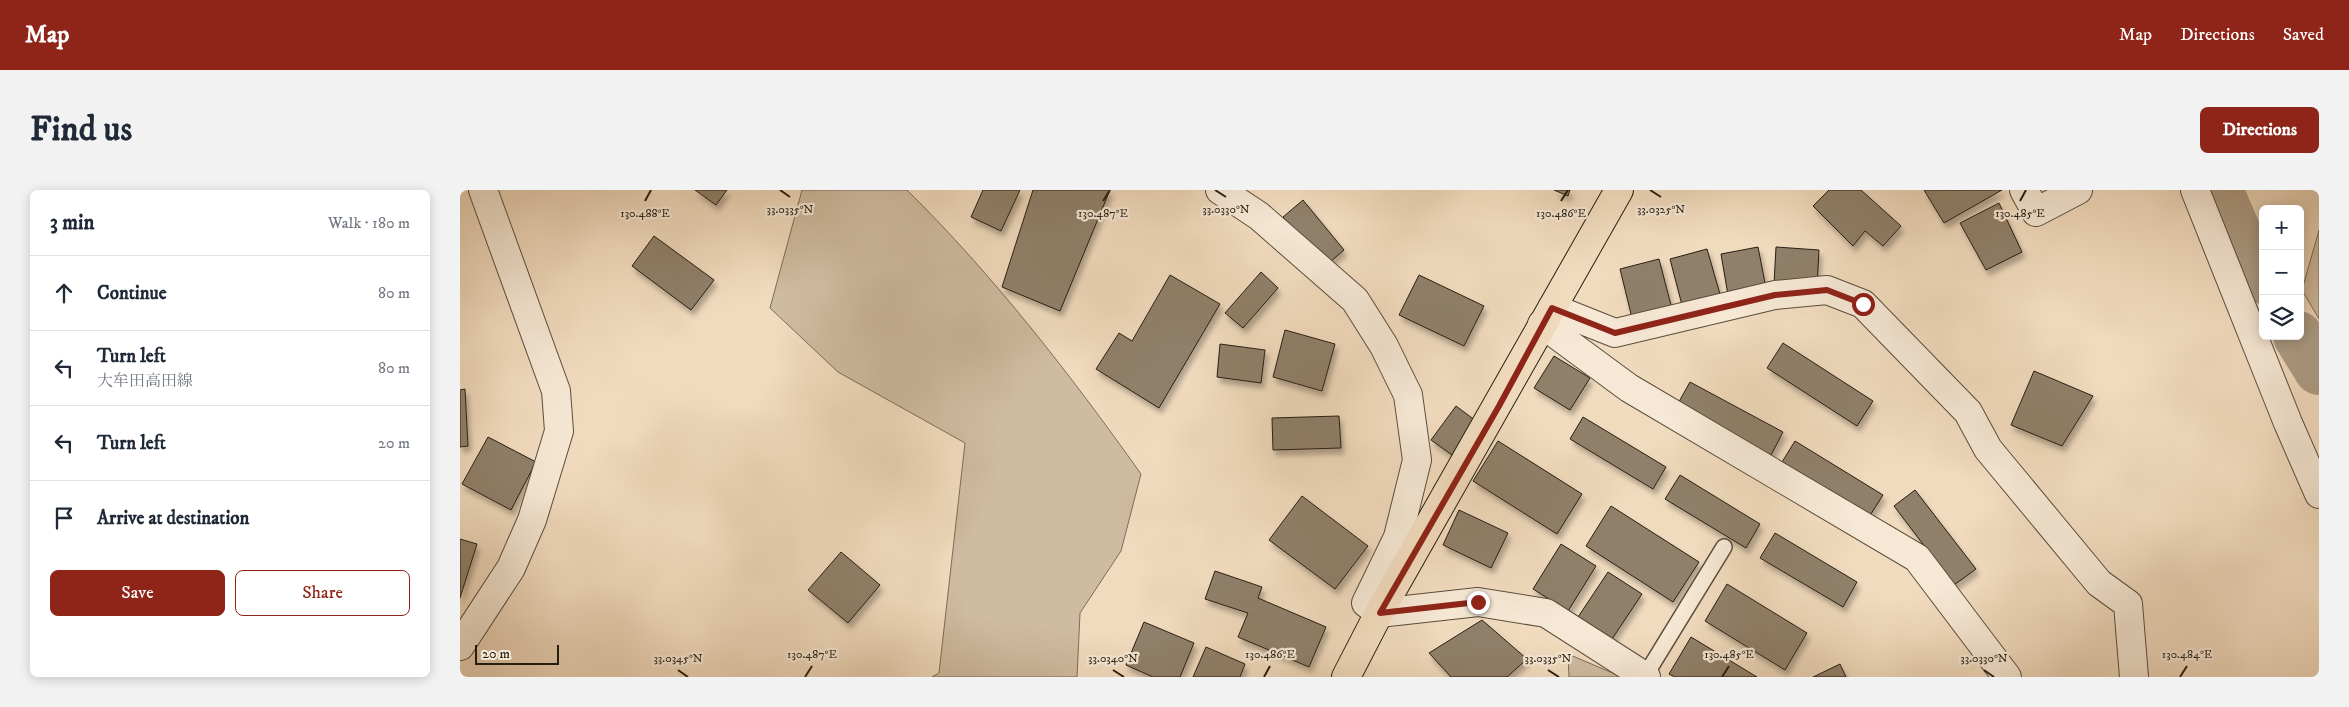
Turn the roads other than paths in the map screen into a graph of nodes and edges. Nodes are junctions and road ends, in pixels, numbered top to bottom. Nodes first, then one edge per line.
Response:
1 (483, 190) edge
2 (1220, 190) edge
3 (1620, 190) edge
4 (2024, 190) edge
5 (2078, 190) edge
6 (2195, 190) edge
7 (1547, 316) junction
8 (2319, 494) edge
9 (1724, 547) dead end
10 (1380, 613) junction
11 (460, 646) edge
12 (1346, 677) edge
13 (1645, 677) edge
14 (2007, 677) edge
15 (2134, 677) edge

1 - 11 street
2 - 10 street
3 - 7 main road
4 - 5 street
6 - 8 street
7 - 10 main road
7 - 14 street
7 - 15 street
9 - 13 lane
10 - 12 main road
10 - 13 street

